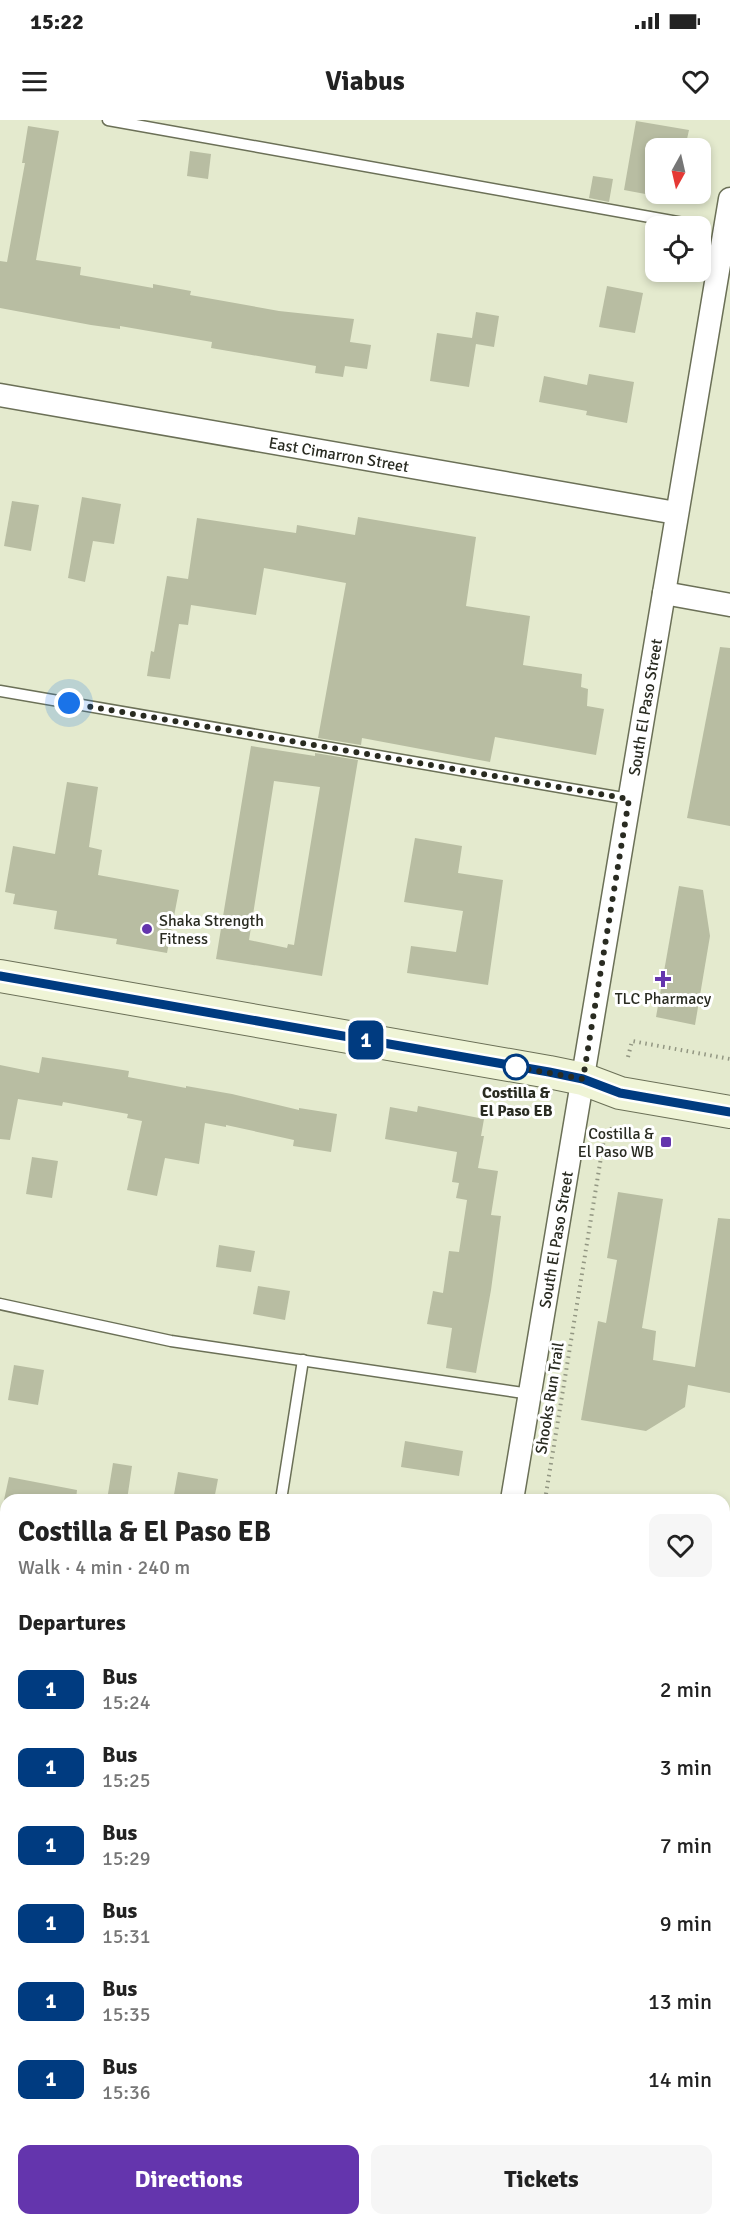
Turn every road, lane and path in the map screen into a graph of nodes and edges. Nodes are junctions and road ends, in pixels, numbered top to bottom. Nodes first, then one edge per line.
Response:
1 (108, 120) edge
2 (730, 199) edge
3 (645, 216) edge
4 (711, 227) edge
5 (704, 282) edge
6 (0, 395) edge
7 (676, 513) junction
8 (664, 593) junction
9 (730, 605) edge
10 (0, 691) edge
11 (629, 799) junction
12 (0, 976) edge
13 (628, 1057) dead end
14 (730, 1059) edge
15 (583, 1079) junction
16 (730, 1112) edge
17 (614, 1125) dead end
18 (0, 1304) edge
19 (303, 1360) junction
20 (530, 1394) junction
21 (282, 1494) edge
22 (513, 1494) edge
23 (546, 1494) edge

1 - 3 lane
2 - 4 street, South El Paso Street
5 - 7 street, South El Paso Street
6 - 7 street, East Cimarron Street
7 - 8 street, South El Paso Street
8 - 9 street
8 - 11 street, South El Paso Street
10 - 11 lane
11 - 15 street, South El Paso Street
12 - 15 street
13 - 14 path
15 - 16 street
15 - 20 street, South El Paso Street
17 - 23 path, Shooks Run Trail
18 - 19 lane
19 - 20 lane
19 - 21 lane
20 - 22 street, South El Paso Street

